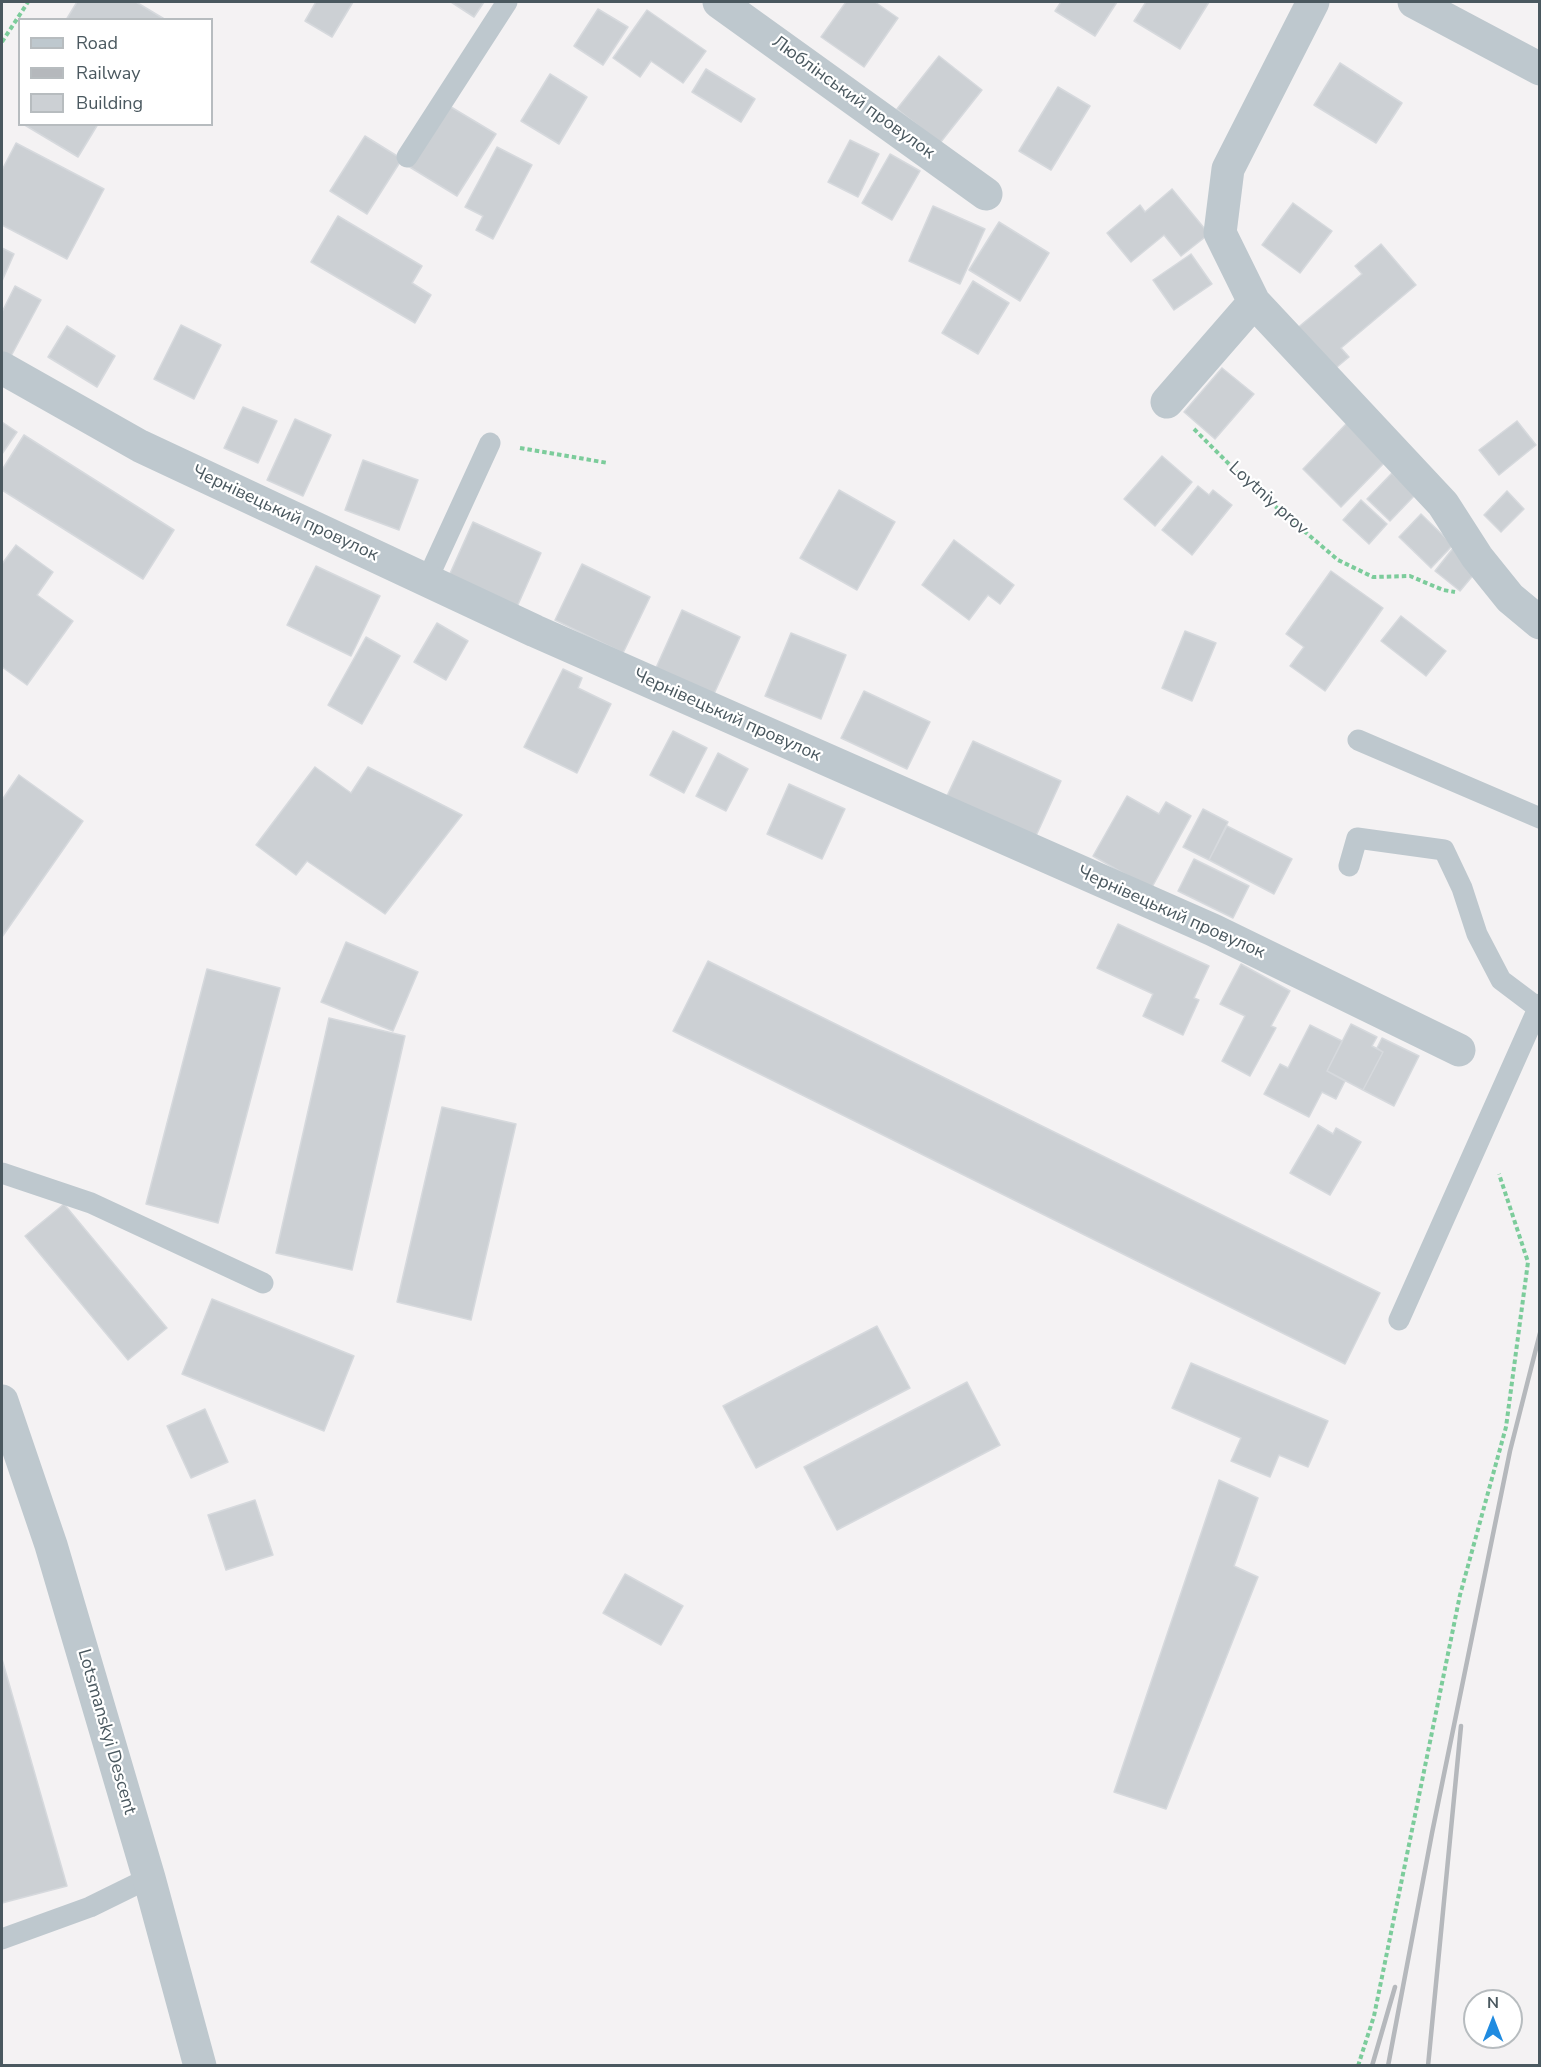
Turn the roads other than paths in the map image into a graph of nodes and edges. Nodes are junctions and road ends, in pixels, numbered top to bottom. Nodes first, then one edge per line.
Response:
1 (507, 2) edge
2 (719, 2) edge
3 (1313, 2) edge
4 (1414, 2) edge
5 (1539, 69) edge
6 (407, 157) dead end
7 (986, 194) dead end
8 (1254, 302) junction
9 (2, 368) edge
10 (1167, 402) road end
11 (490, 443) road end
12 (427, 580) junction
13 (1539, 623) edge
14 (1358, 740) dead end
15 (1539, 818) edge
16 (1349, 866) dead end
17 (1539, 1006) edge
18 (1459, 1050) dead end
19 (2, 1173) edge
20 (263, 1283) dead end
21 (1399, 1320) dead end
22 (2, 1401) edge
23 (149, 1878) junction
24 (2, 1939) edge
25 (200, 2066) edge

1 - 6 lane
2 - 7 street, Люблінський провулок
3 - 8 street
4 - 5 street
8 - 10 street
8 - 13 street
9 - 12 street, Чернівецький провулок
11 - 12 lane
12 - 18 street, Чернівецький провулок
14 - 15 lane
16 - 17 lane
17 - 21 lane
19 - 20 lane
22 - 23 street, Lotsmanskyi Descent
23 - 24 lane
23 - 25 street, Lotsmanskyi Descent

